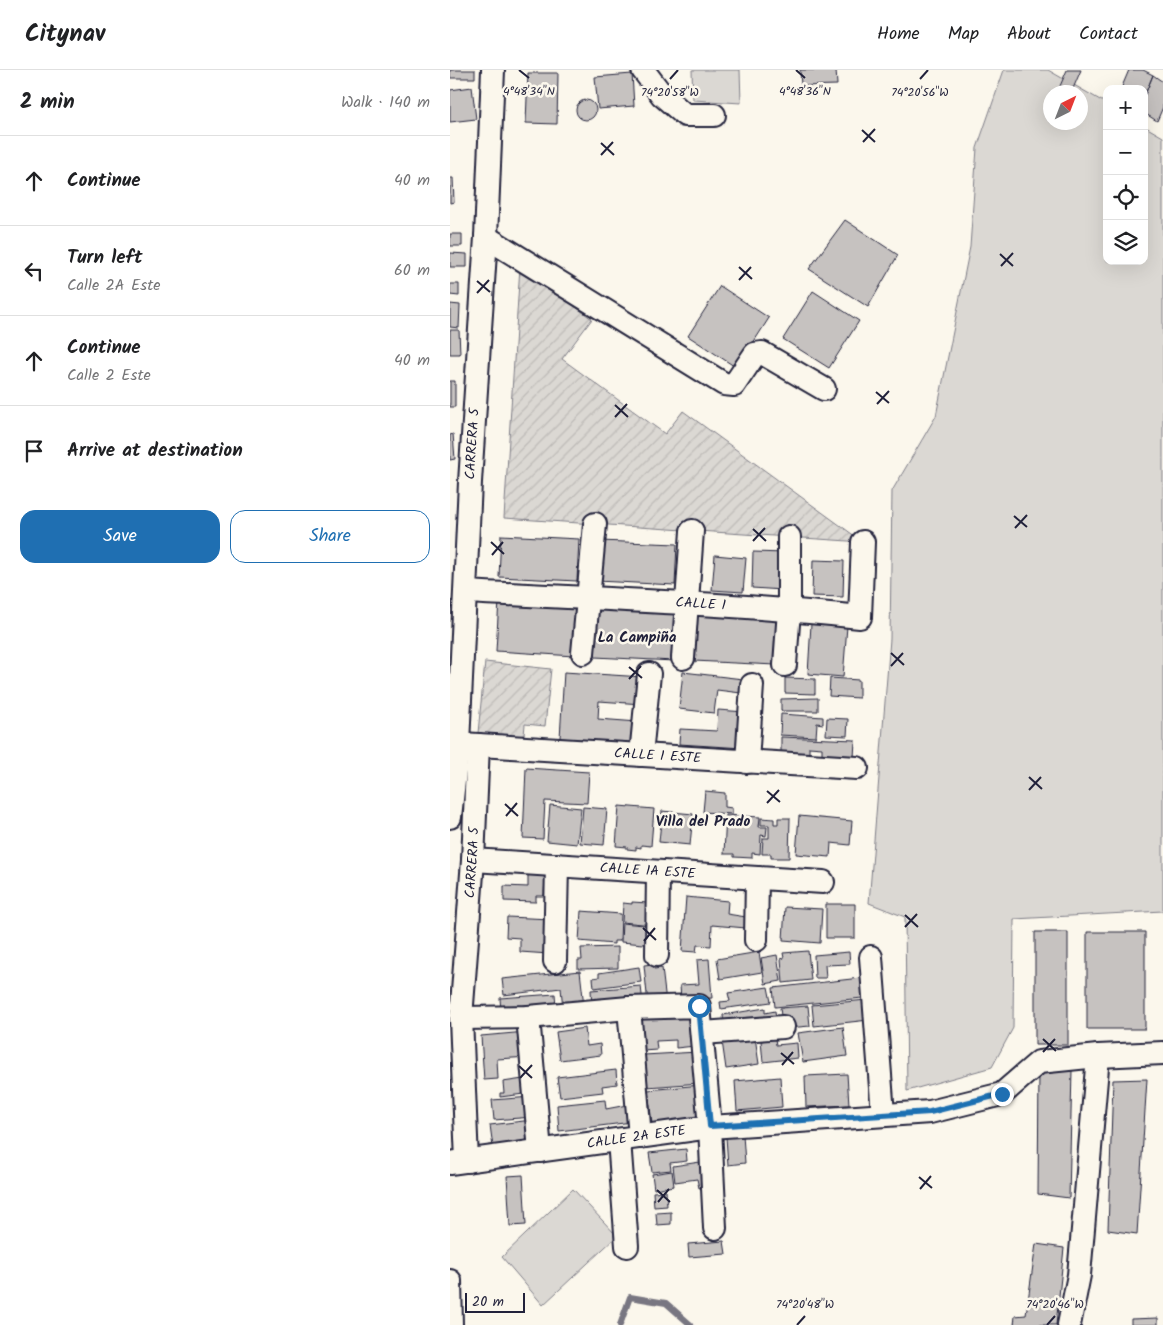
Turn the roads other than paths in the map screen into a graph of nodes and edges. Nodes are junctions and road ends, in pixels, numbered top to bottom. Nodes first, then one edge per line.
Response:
1 (493, 70) edge
2 (642, 70) edge
3 (714, 115) dead end
4 (486, 237) junction
5 (824, 389) dead end
6 (460, 483) edge
7 (594, 524) dead end
8 (692, 531) dead end
9 (789, 537) dead end
10 (863, 542) dead end
11 (466, 592) junction
12 (589, 598) junction
13 (687, 603) junction
14 (789, 610) junction
15 (583, 653) dead end
16 (682, 658) dead end
17 (785, 665) dead end
18 (649, 674) dead end
19 (752, 685) dead end
20 (468, 744) junction
21 (641, 755) junction
22 (747, 762) junction
23 (857, 768) dead end
24 (450, 817) edge
25 (473, 860) junction
26 (557, 865) junction
27 (658, 872) junction
28 (757, 878) junction
29 (823, 882) dead end
30 (756, 940) dead end
31 (657, 955) dead end
32 (871, 957) dead end
33 (556, 960) dead end
34 (629, 1008) junction
35 (528, 1017) junction
36 (460, 1018) junction
37 (783, 1027) dead end
38 (703, 1033) junction
39 (1163, 1053) edge
40 (1098, 1056) junction
41 (883, 1114) junction
42 (710, 1126) junction
43 (630, 1138) junction
44 (540, 1151) junction
45 (459, 1162) edge
46 (715, 1228) dead end
47 (627, 1246) dead end
48 (450, 1281) edge
49 (451, 1325) edge
50 (1068, 1325) edge

1 - 4 street, CARRERA 5
2 - 3 street
4 - 5 street
4 - 6 street, CARRERA 5
6 - 11 street, CARRERA 5
7 - 12 street
8 - 13 street
9 - 14 street
10 - 14 street, CALLE 1
11 - 12 street, CALLE 1
11 - 20 street, CARRERA 5
12 - 13 street, CALLE 1
12 - 15 street
13 - 14 street, CALLE 1
13 - 16 street
14 - 17 street
18 - 21 street
19 - 22 street
20 - 21 street, CALLE 1 ESTE
20 - 24 street, CARRERA 5
20 - 25 street, CARRERA 5
21 - 22 street, CALLE 1 ESTE
22 - 23 street, CALLE 1 ESTE
25 - 26 street, CALLE 1A ESTE
25 - 36 street, CARRERA 5
26 - 27 street, CALLE 1A ESTE
26 - 33 street
27 - 28 street, CALLE 1A ESTE
27 - 31 street
28 - 29 street, CALLE 1A ESTE
28 - 30 street
32 - 41 street
34 - 35 street
34 - 38 street
34 - 43 street
35 - 36 street
35 - 44 street
36 - 45 street, CARRERA 5
37 - 38 street
38 - 42 street
39 - 40 street, CALLE 2A ESTE
40 - 41 street, CALLE 2A ESTE
40 - 50 street
41 - 42 street, CALLE 2A ESTE
42 - 43 street, CALLE 2A ESTE
42 - 46 street
43 - 44 street, CALLE 2A ESTE
43 - 47 street
44 - 45 street, CALLE 2A ESTE
48 - 49 street

